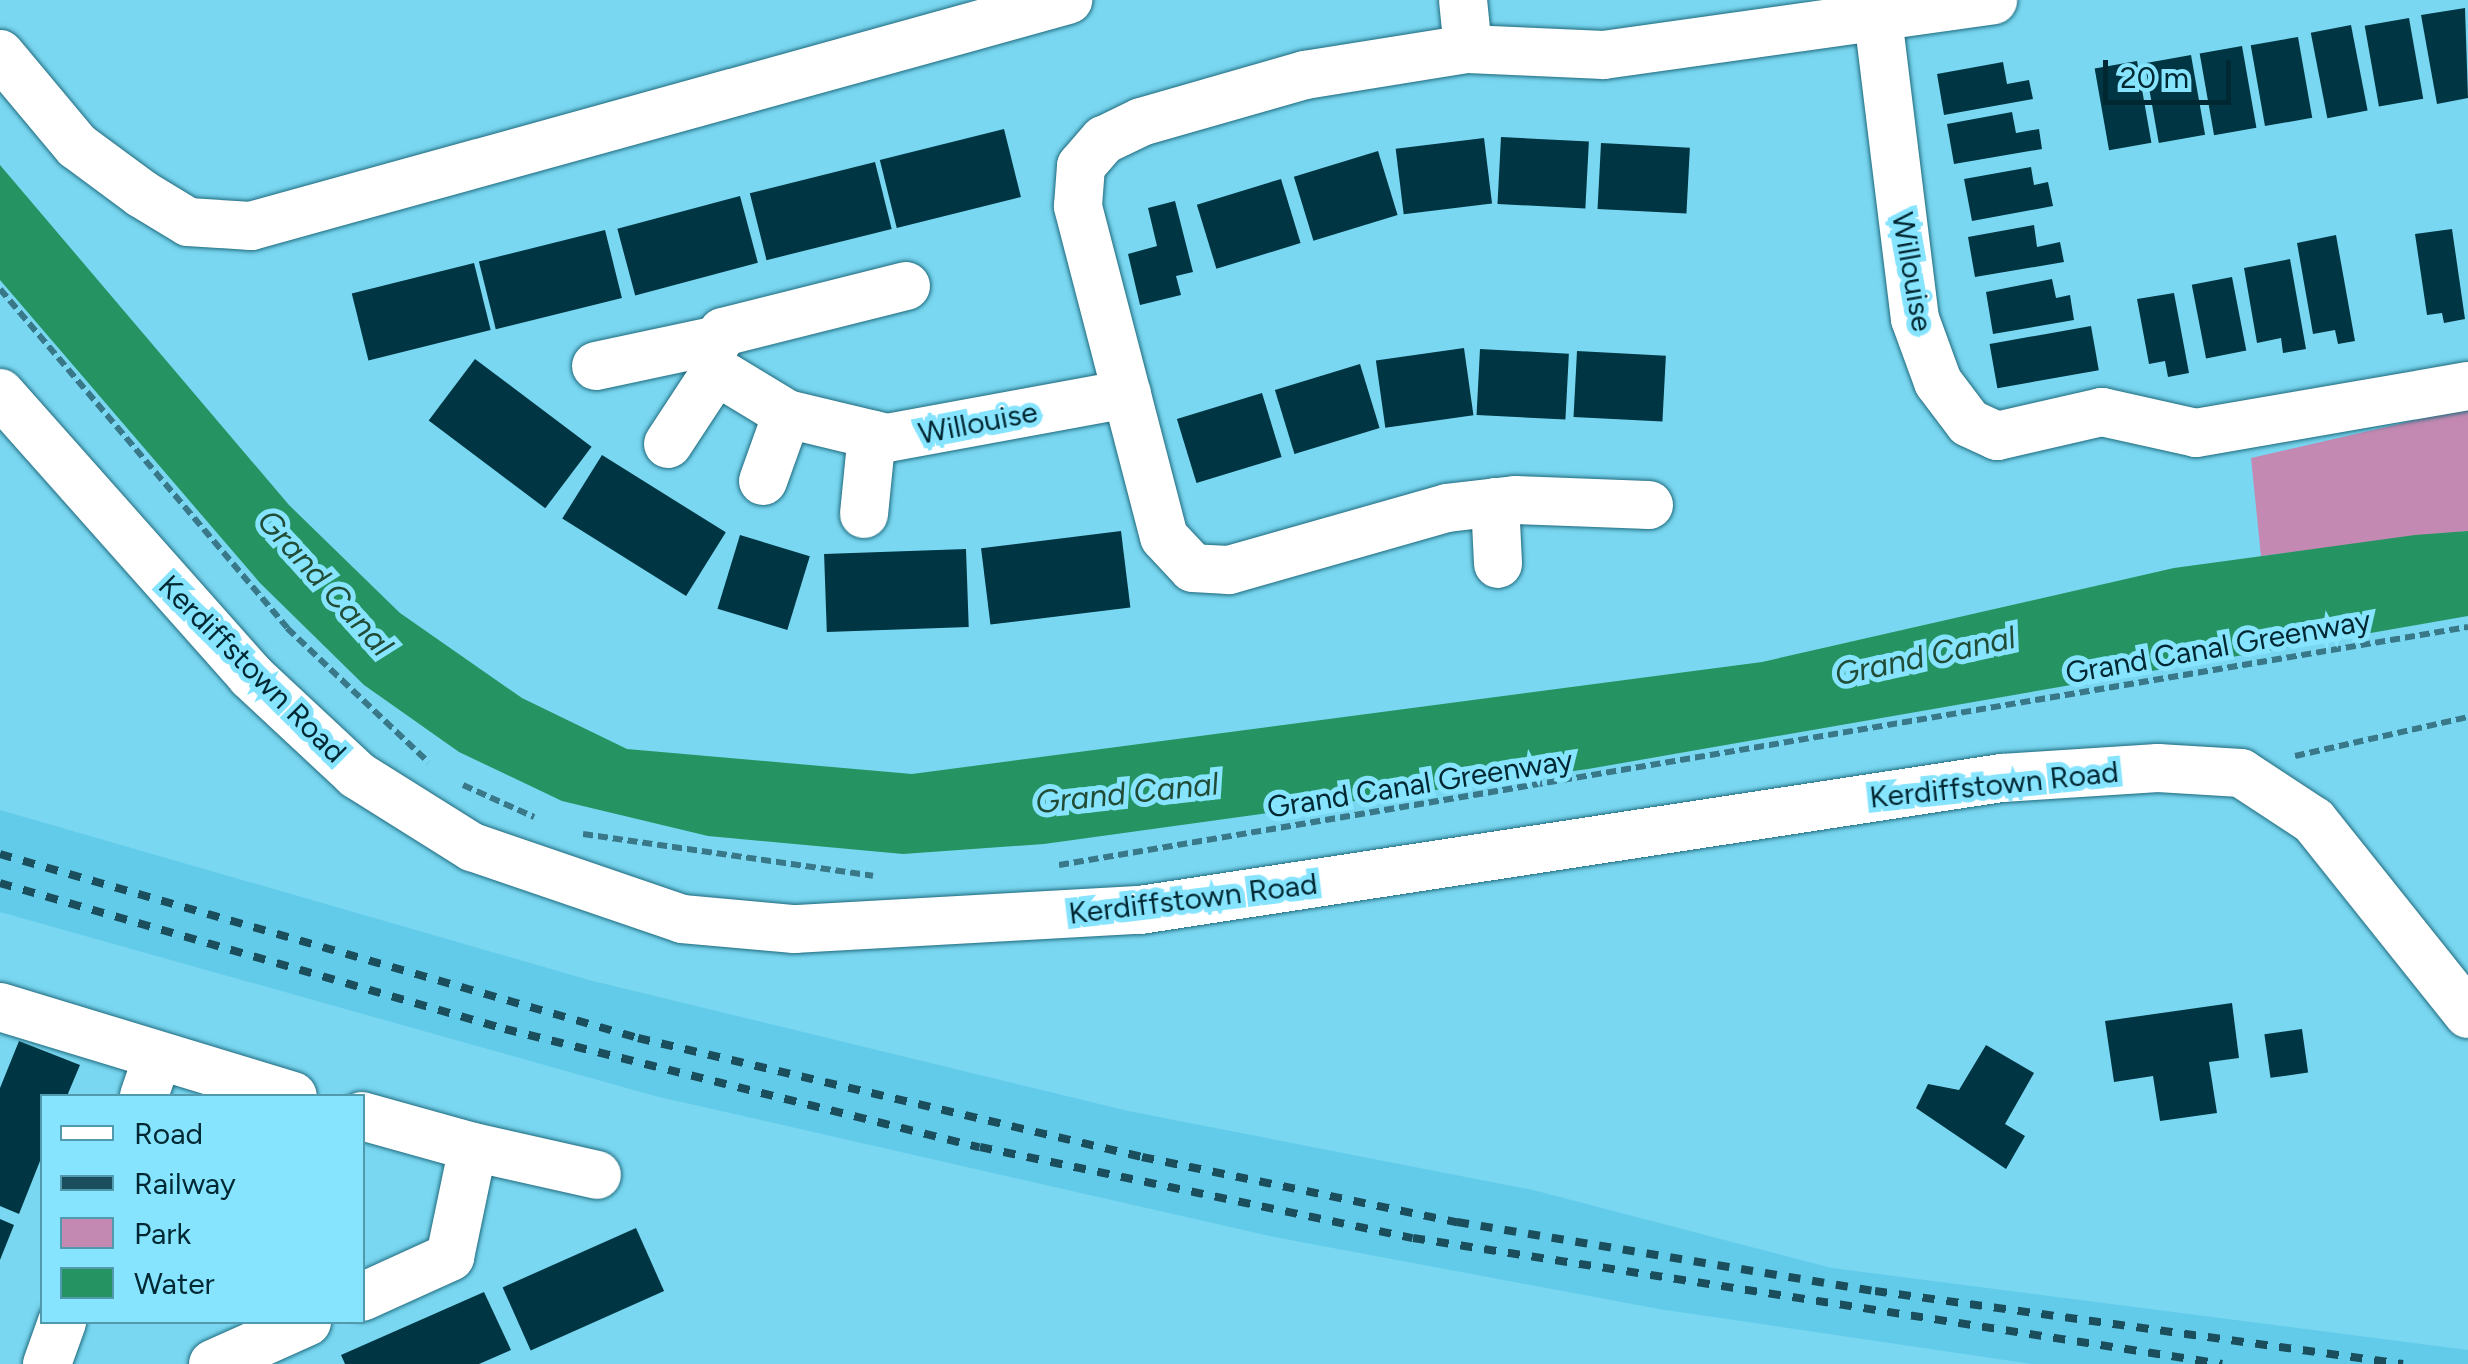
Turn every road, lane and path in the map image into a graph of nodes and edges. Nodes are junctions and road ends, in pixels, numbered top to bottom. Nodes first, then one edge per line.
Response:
1 (1068, 0) edge
2 (1463, 0) edge
3 (1993, 0) edge
4 (943, 18) edge
5 (1878, 18) junction
6 (1468, 49) junction
7 (0, 54) edge
8 (906, 286) dead end
9 (0, 290) edge
10 (715, 356) junction
11 (596, 366) dead end
12 (2468, 386) edge
13 (0, 393) edge
14 (1128, 394) junction
15 (787, 414) junction
16 (872, 434) junction
17 (668, 444) dead end
18 (763, 481) dead end
19 (1495, 502) junction
20 (1649, 505) dead end
21 (864, 514) dead end
22 (1498, 564) dead end
23 (2468, 627) edge
24 (2468, 718) edge
25 (440, 771) dead end
26 (2261, 779) junction
27 (456, 782) dead end
28 (550, 824) dead end
29 (566, 831) dead end
30 (1049, 866) dead end
31 (896, 879) dead end
32 (0, 1007) edge
33 (2468, 1014) edge
34 (150, 1077) edge
35 (278, 1094) edge
36 (365, 1117) edge
37 (473, 1147) junction
38 (597, 1175) dead end
39 (365, 1295) edge
40 (61, 1324) edge
41 (303, 1324) edge
42 (47, 1364) edge
43 (213, 1364) edge

1 - 4 street
2 - 6 street
3 - 5 street
4 - 7 street
5 - 6 street
5 - 12 street, Willouise
6 - 14 street
8 - 10 street
9 - 25 path
10 - 11 street
10 - 15 street, Willouise
10 - 17 street
13 - 26 street, Kerdiffstown Road
14 - 16 street, Willouise
14 - 19 street
15 - 16 street, Willouise
15 - 18 street
16 - 21 street
19 - 20 street
19 - 22 street
23 - 30 path, Grand Canal Greenway
24 - 26 path
26 - 33 street
27 - 28 path
29 - 31 path
32 - 34 street
34 - 35 street
36 - 37 street
37 - 38 street
37 - 39 street
40 - 42 street
41 - 43 street

